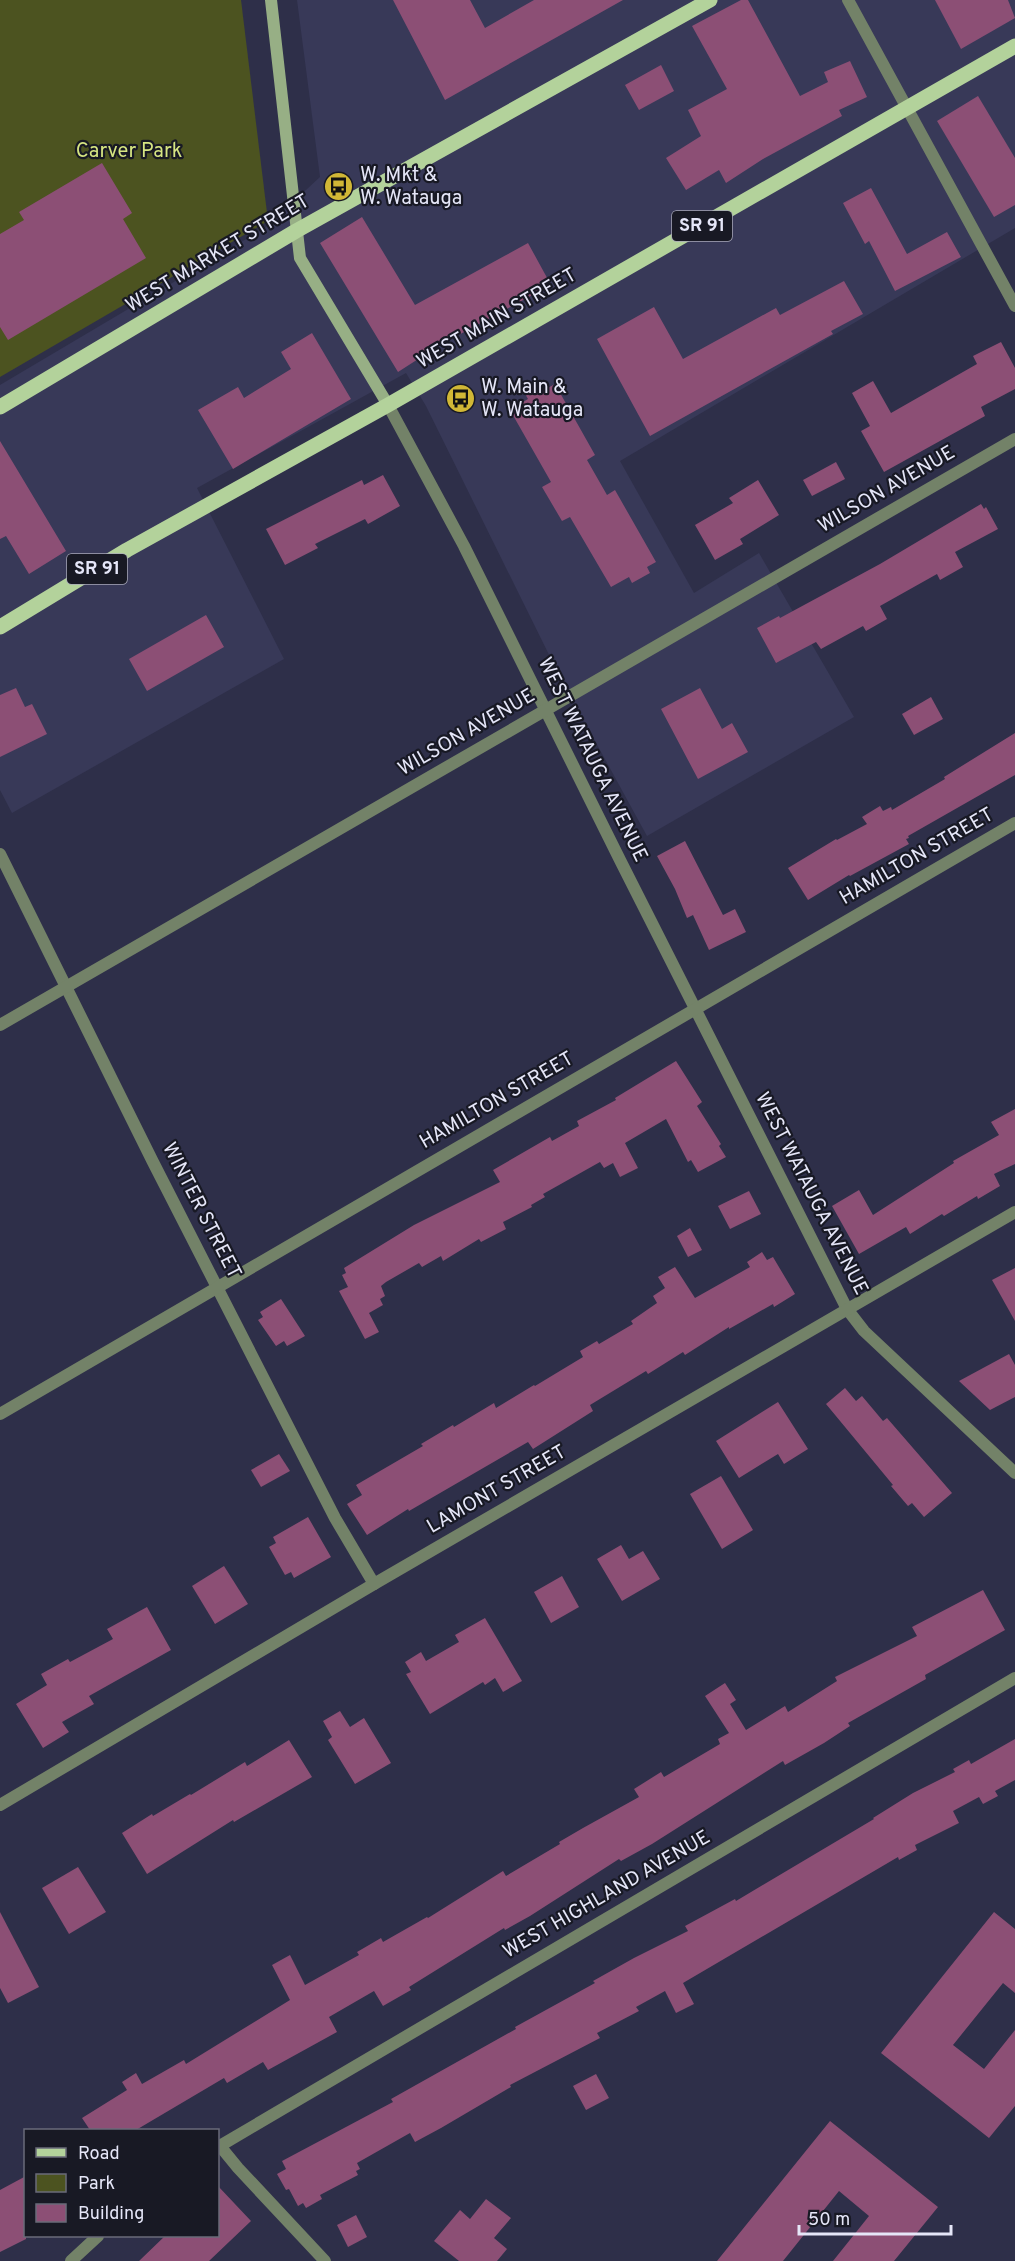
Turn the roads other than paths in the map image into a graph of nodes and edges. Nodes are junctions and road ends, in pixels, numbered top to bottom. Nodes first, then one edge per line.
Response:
1 (710, 0) edge
2 (848, 0) edge
3 (272, 1) edge
4 (1015, 46) edge
5 (906, 109) junction
6 (296, 231) junction
7 (1015, 306) edge
8 (388, 405) junction
9 (0, 407) edge
10 (1015, 439) edge
11 (0, 627) edge
12 (546, 711) junction
13 (1015, 823) edge
14 (0, 854) edge
15 (66, 986) junction
16 (696, 1007) junction
17 (0, 1025) edge
18 (1015, 1212) edge
19 (218, 1287) junction
20 (847, 1309) junction
21 (0, 1414) edge
22 (1015, 1473) edge
23 (374, 1584) junction
24 (1015, 1678) edge
25 (0, 1805) edge
26 (219, 2147) edge
27 (96, 2237) edge
28 (71, 2261) edge
29 (325, 2261) edge

1 - 6 main road, WEST MARKET STREET
2 - 5 street
3 - 6 main road, WEST WATAUGA AVENUE
4 - 5 main road, WEST MAIN STREET / SR 91
5 - 7 street
5 - 8 main road, WEST MAIN STREET / SR 91
6 - 8 main road, WEST WATAUGA AVENUE
6 - 9 main road, WEST MARKET STREET
8 - 11 main road, WEST MAIN STREET / SR 91
8 - 12 street, WEST WATAUGA AVENUE
10 - 12 street, WILSON AVENUE
12 - 15 street, WILSON AVENUE
12 - 16 street, WEST WATAUGA AVENUE
13 - 16 street, HAMILTON STREET
14 - 15 street, WINTER STREET
15 - 17 street, WILSON AVENUE
15 - 19 street, WINTER STREET
16 - 19 street, HAMILTON STREET
16 - 20 street, WEST WATAUGA AVENUE
18 - 20 street, LAMONT STREET
19 - 21 street, HAMILTON STREET
19 - 23 street, WINTER STREET
20 - 22 street, WEST WATAUGA AVENUE
20 - 23 street, LAMONT STREET
23 - 25 street, LAMONT STREET
24 - 26 street, WEST HIGHLAND AVENUE
26 - 29 street
27 - 28 street

